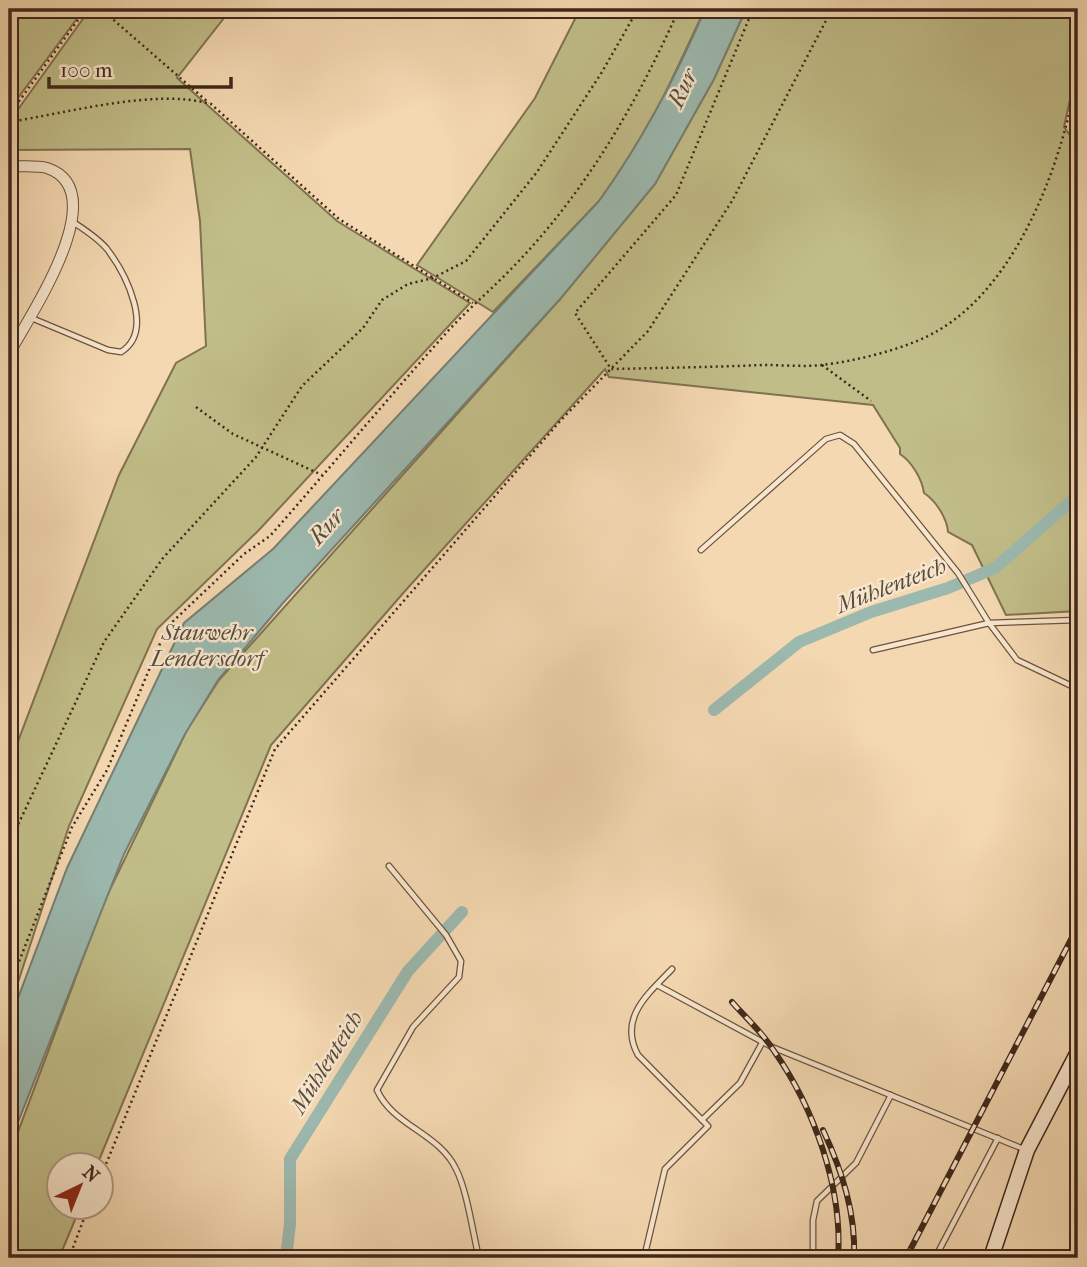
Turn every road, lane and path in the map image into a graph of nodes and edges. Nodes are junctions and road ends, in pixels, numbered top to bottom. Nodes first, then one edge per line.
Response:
1 (86, 9) edge
2 (101, 9) edge
3 (638, 9) edge
4 (679, 9) edge
5 (754, 9) edge
6 (832, 9) edge
7 (1078, 72) edge
8 (211, 104) junction
9 (9, 115) edge
10 (9, 122) edge
11 (9, 166) edge
12 (73, 222) junction
13 (433, 278) junction
14 (473, 303) junction
15 (29, 317) junction
16 (9, 354) edge
17 (822, 365) junction
18 (611, 369) junction
19 (871, 401) dead end
20 (196, 407) dead end
21 (262, 448) junction
22 (322, 475) junction
23 (701, 550) dead end
24 (1078, 620) edge
25 (989, 623) junction
26 (873, 650) dead end
27 (1078, 689) edge
28 (9, 844) edge
29 (388, 866) dead end
30 (672, 969) dead end
31 (657, 985) junction
32 (9, 987) edge
33 (762, 1043) junction
34 (1078, 1052) edge
35 (891, 1095) junction
36 (702, 1120) junction
37 (998, 1138) junction
38 (1027, 1150) junction
39 (111, 1152) edge
40 (83, 1222) edge
41 (69, 1258) edge
42 (479, 1258) edge
43 (644, 1258) edge
44 (813, 1258) edge
45 (935, 1258) edge
46 (991, 1258) edge

1 - 9 path
2 - 8 path
3 - 13 path
4 - 14 path
5 - 18 path
6 - 18 path
7 - 17 path
8 - 10 path
8 - 13 path
11 - 12 street
12 - 15 street
12 - 15 lane
13 - 14 path
13 - 21 path
14 - 22 path
15 - 16 street
17 - 18 path
17 - 19 path
18 - 39 path
20 - 21 path
21 - 22 path
21 - 28 path
22 - 32 path
23 - 25 lane
24 - 25 lane
25 - 26 lane
25 - 27 lane
29 - 42 lane
30 - 31 lane
31 - 33 lane
31 - 36 lane
33 - 35 lane
33 - 36 lane
34 - 38 main road
35 - 37 lane
35 - 44 lane
36 - 43 lane
37 - 38 lane
37 - 45 lane
38 - 46 main road
40 - 41 path

